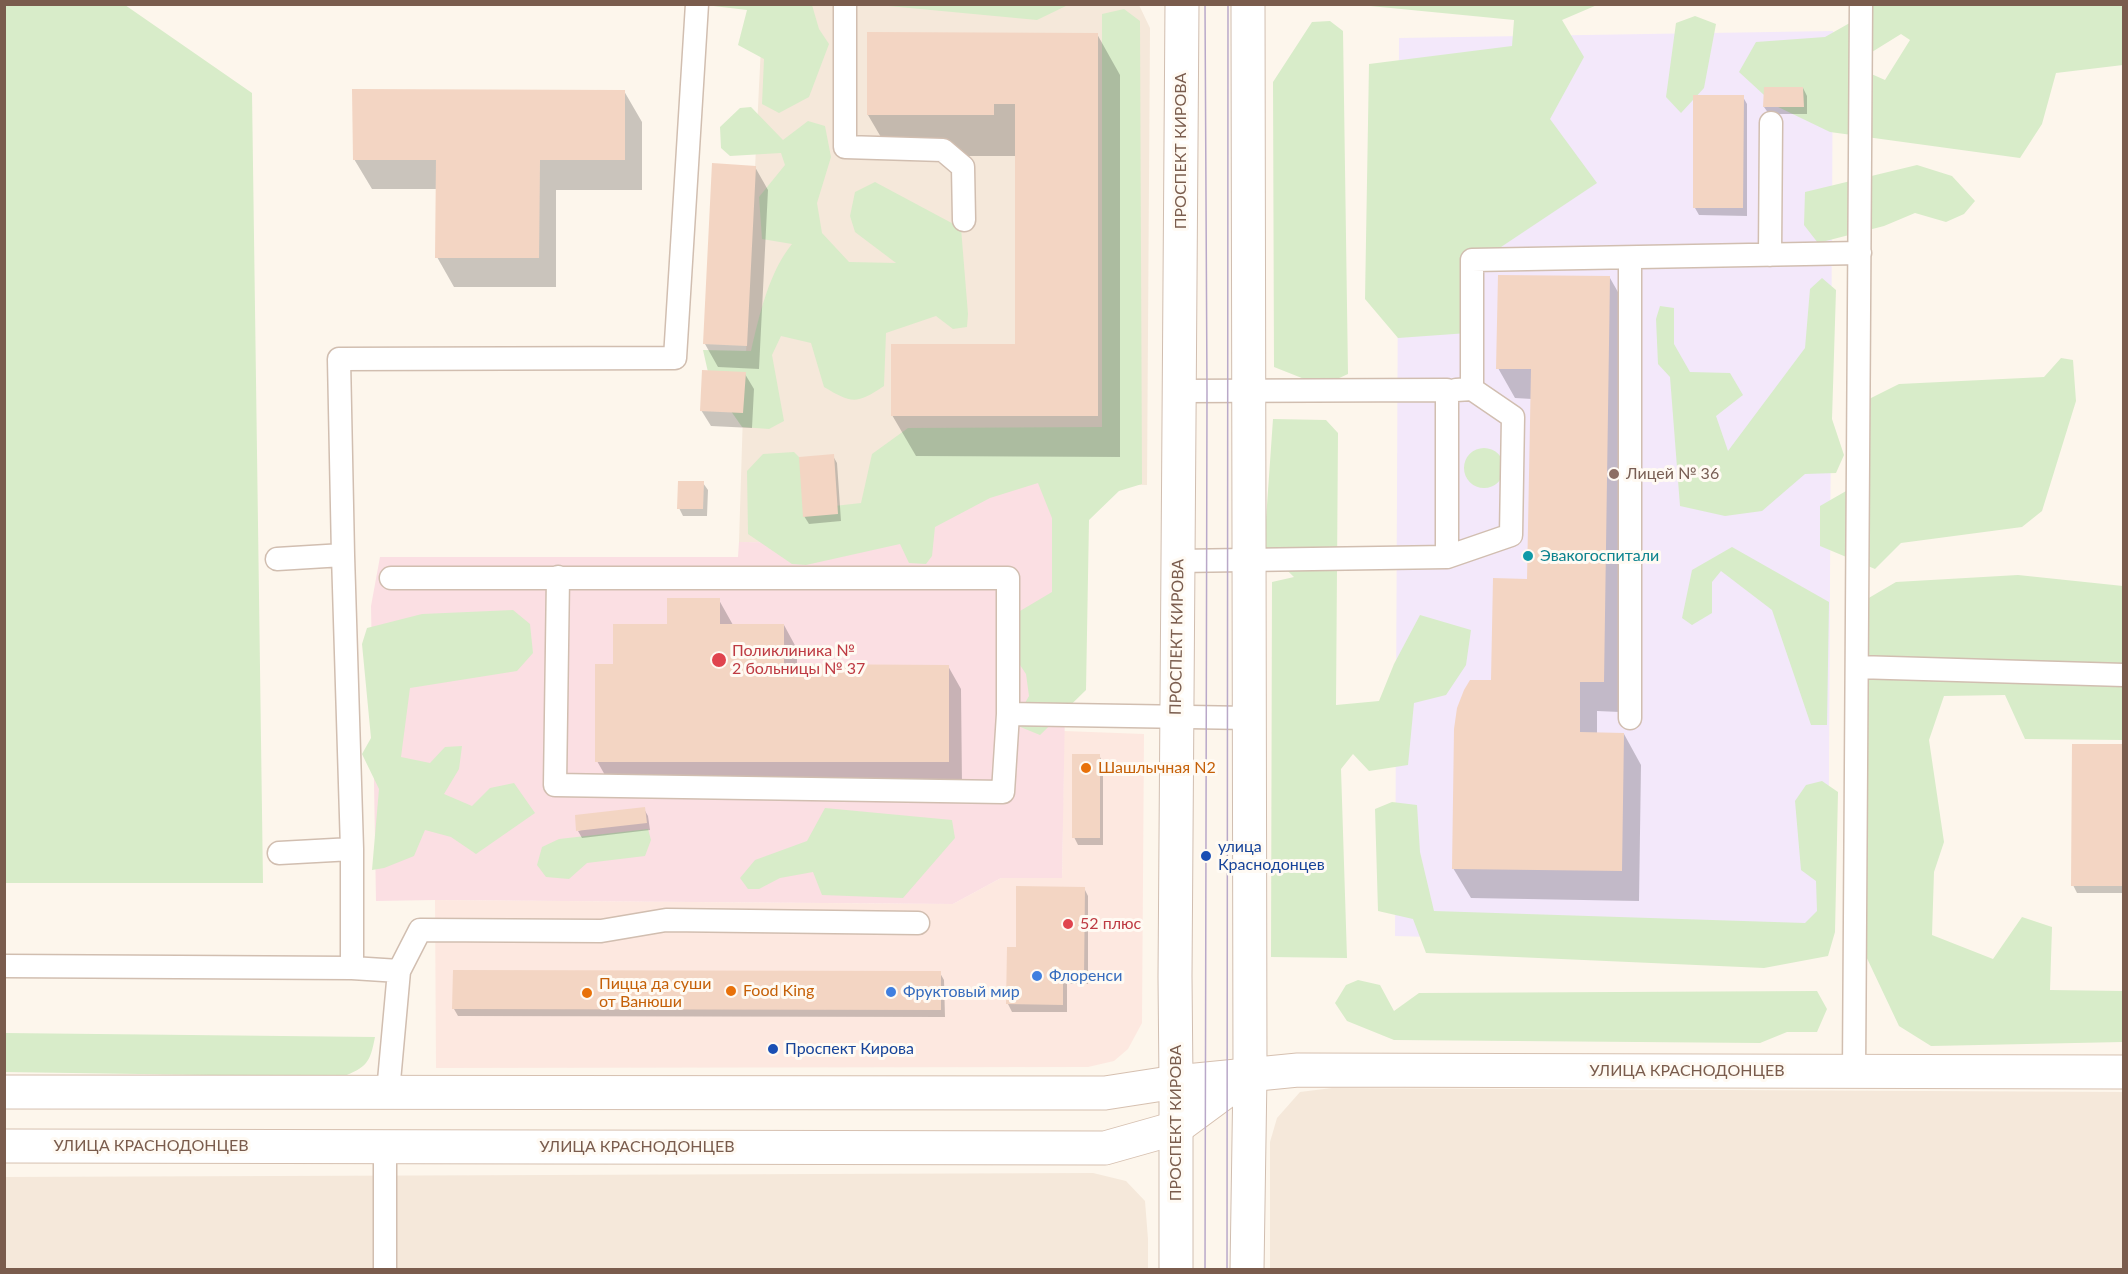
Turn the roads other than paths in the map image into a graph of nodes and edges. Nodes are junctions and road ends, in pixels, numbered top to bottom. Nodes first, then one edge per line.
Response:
1 (697, 4) edge
2 (845, 4) edge
3 (1182, 4) edge
4 (1248, 4) edge
5 (1861, 4) edge
6 (1771, 123) dead end
7 (964, 220) dead end
8 (1860, 253) junction
9 (1770, 255) junction
10 (1630, 258) junction
11 (1447, 390) junction
12 (1472, 390) junction
13 (1179, 391) junction
14 (1250, 391) junction
15 (343, 555) junction
16 (1447, 558) junction
17 (277, 559) dead end
18 (1248, 560) junction
19 (1178, 561) junction
20 (558, 577) junction
21 (391, 578) dead end
22 (1857, 667) junction
23 (2124, 675) edge
24 (1008, 714) junction
25 (1177, 716) junction
26 (1249, 718) junction
27 (1630, 718) dead end
28 (352, 849) junction
29 (279, 853) dead end
30 (918, 922) dead end
31 (4, 966) edge
32 (352, 968) junction
33 (399, 971) junction
34 (1854, 1071) junction
35 (2124, 1072) edge
36 (1250, 1074) junction
37 (1176, 1082) junction
38 (4, 1092) edge
39 (388, 1092) junction
40 (1176, 1128) junction
41 (4, 1146) edge
42 (386, 1146) junction
43 (386, 1269) edge
44 (1176, 1269) edge
45 (1247, 1269) edge

1 - 15 lane
2 - 7 lane
3 - 13 main road, ПРОСПЕКТ КИРОВА
4 - 14 main road
5 - 8 lane
6 - 9 lane
8 - 9 lane
8 - 22 lane
9 - 10 lane
10 - 12 lane
10 - 27 lane
11 - 12 lane
11 - 14 lane
11 - 16 lane
12 - 16 lane
13 - 14 lane
13 - 19 main road, ПРОСПЕКТ КИРОВА
14 - 18 main road
15 - 17 lane
15 - 28 lane
16 - 18 lane
18 - 19 lane
18 - 26 main road
19 - 25 main road, ПРОСПЕКТ КИРОВА
20 - 21 lane
20 - 24 lane
20 - 24 lane
22 - 23 lane
22 - 34 lane
24 - 25 lane
25 - 26 lane
25 - 37 main road, ПРОСПЕКТ КИРОВА
26 - 36 main road
28 - 29 lane
28 - 32 lane
30 - 33 lane
31 - 32 lane
32 - 33 lane
33 - 39 lane
34 - 35 main road, УЛИЦА КРАСНОДОНЦЕВ
34 - 36 main road, УЛИЦА КРАСНОДОНЦЕВ
36 - 37 main road, УЛИЦА КРАСНОДОНЦЕВ
36 - 40 main road, УЛИЦА КРАСНОДОНЦЕВ
36 - 45 main road
37 - 39 main road, УЛИЦА КРАСНОДОНЦЕВ
37 - 40 main road, ПРОСПЕКТ КИРОВА
38 - 39 main road, УЛИЦА КРАСНОДОНЦЕВ
40 - 42 main road, УЛИЦА КРАСНОДОНЦЕВ
40 - 44 main road, ПРОСПЕКТ КИРОВА
41 - 42 main road, УЛИЦА КРАСНОДОНЦЕВ
42 - 43 lane

